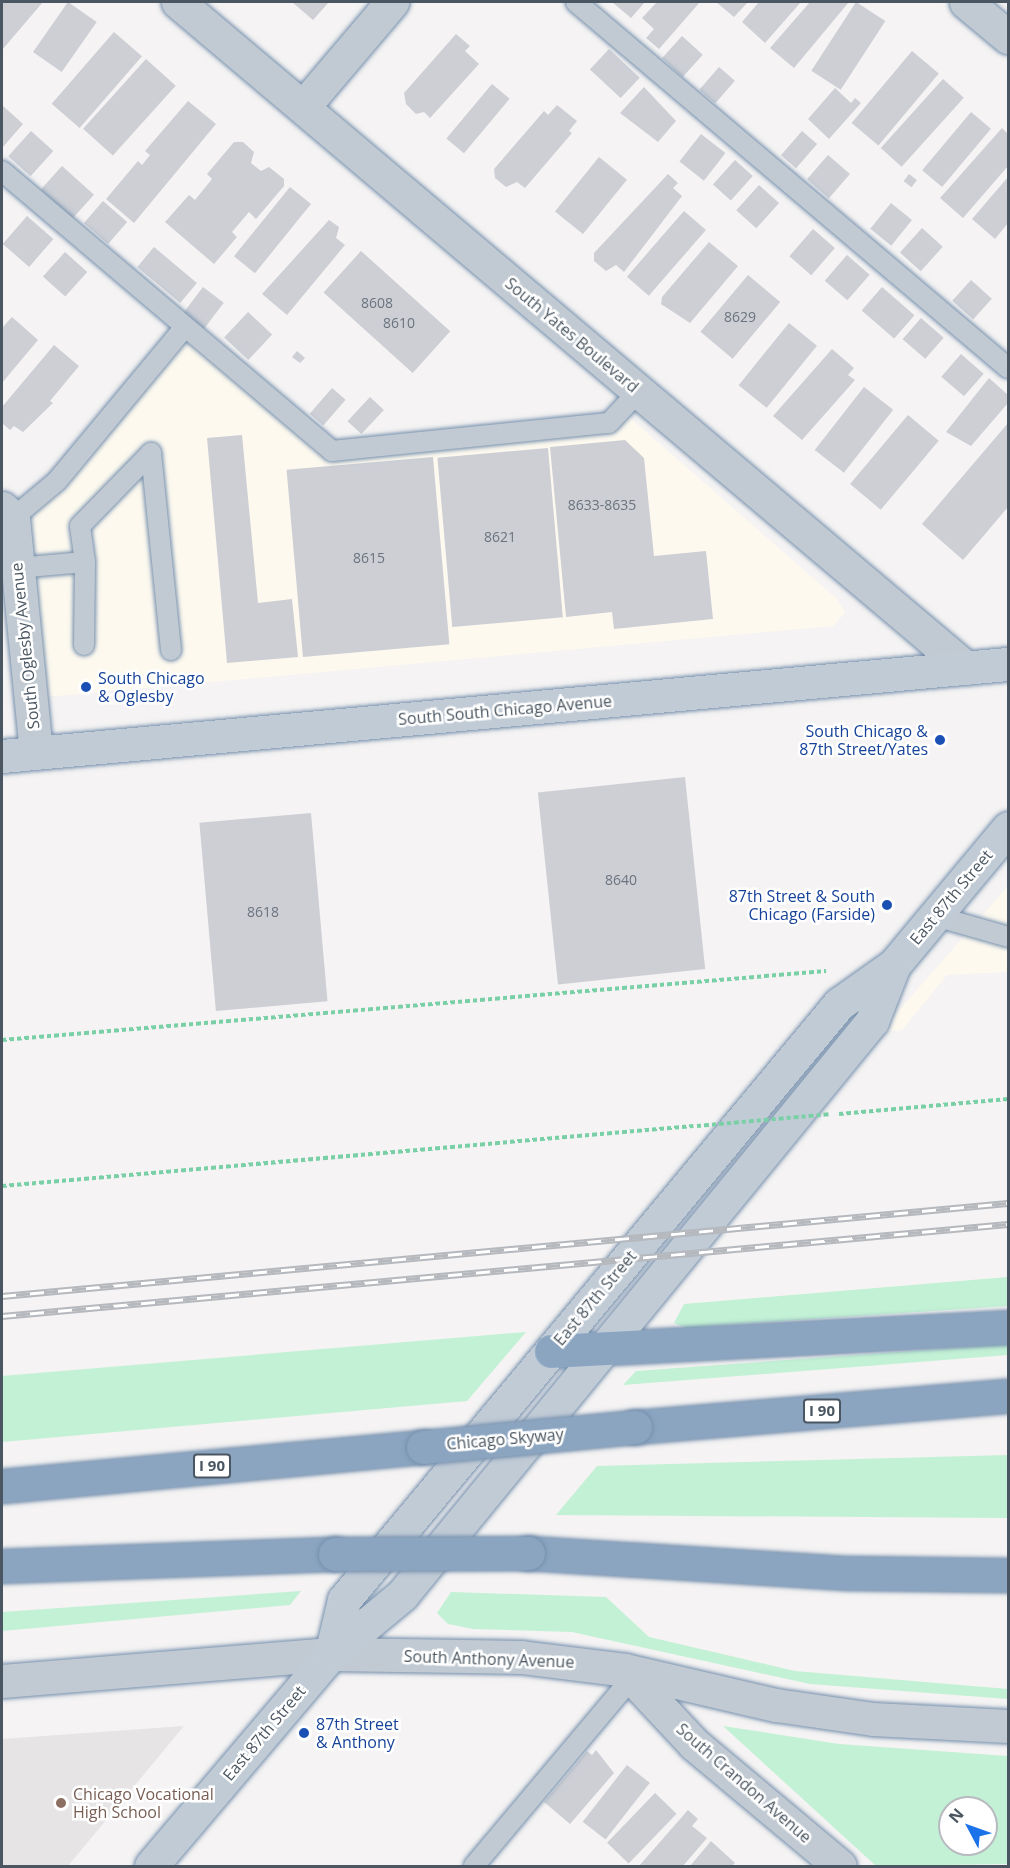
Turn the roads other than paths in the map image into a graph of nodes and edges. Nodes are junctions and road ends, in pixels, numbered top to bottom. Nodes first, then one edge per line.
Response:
1 (178, 2) edge
2 (392, 2) edge
3 (576, 2) edge
4 (966, 2) edge
5 (1008, 37) edge
6 (303, 107) junction
7 (2, 171) edge
8 (185, 327) junction
9 (1008, 368) edge
10 (639, 392) junction
11 (7, 513) edge
12 (85, 562) junction
13 (17, 568) junction
14 (84, 645) dead end
15 (171, 650) dead end
16 (1008, 664) edge
17 (966, 668) junction
18 (36, 753) junction
19 (2, 756) edge
20 (1008, 828) edge
21 (935, 916) junction
22 (1008, 937) edge
23 (894, 965) junction
24 (1008, 1327) edge
25 (604, 1348) junction
26 (551, 1351) junction
27 (1008, 1396) edge
28 (2, 1486) edge
29 (2, 1566) edge
30 (1008, 1576) edge
31 (331, 1654) junction
32 (628, 1674) junction
33 (2, 1681) edge
34 (1008, 1726) edge
35 (151, 1866) edge
36 (474, 1866) edge
37 (840, 1866) edge

1 - 6 street, South Yates Boulevard
2 - 6 street
3 - 9 lane
4 - 5 street
6 - 10 street, South Yates Boulevard
7 - 8 lane
8 - 10 lane
8 - 11 lane
10 - 17 street, South Yates Boulevard
11 - 13 street, South Oglesby Avenue
12 - 13 lane
12 - 14 lane
12 - 15 lane
13 - 18 street, South Oglesby Avenue
16 - 17 main road, South South Chicago Avenue
17 - 18 main road, South South Chicago Avenue
18 - 19 main road, South South Chicago Avenue
20 - 21 main road, East 87th Street
21 - 22 lane
21 - 23 main road, East 87th Street
23 - 25 main road, East 87th Street
23 - 26 main road, East 87th Street
24 - 25 highway
25 - 26 highway
25 - 31 main road, East 87th Street
26 - 31 main road, East 87th Street
27 - 28 highway, Chicago Skyway / I 90, bridge
29 - 30 highway, bridge
31 - 32 street, South Anthony Avenue
31 - 33 street, South Anthony Avenue
31 - 35 main road, East 87th Street
32 - 34 street, South Anthony Avenue
32 - 36 lane
32 - 37 street, South Crandon Avenue

